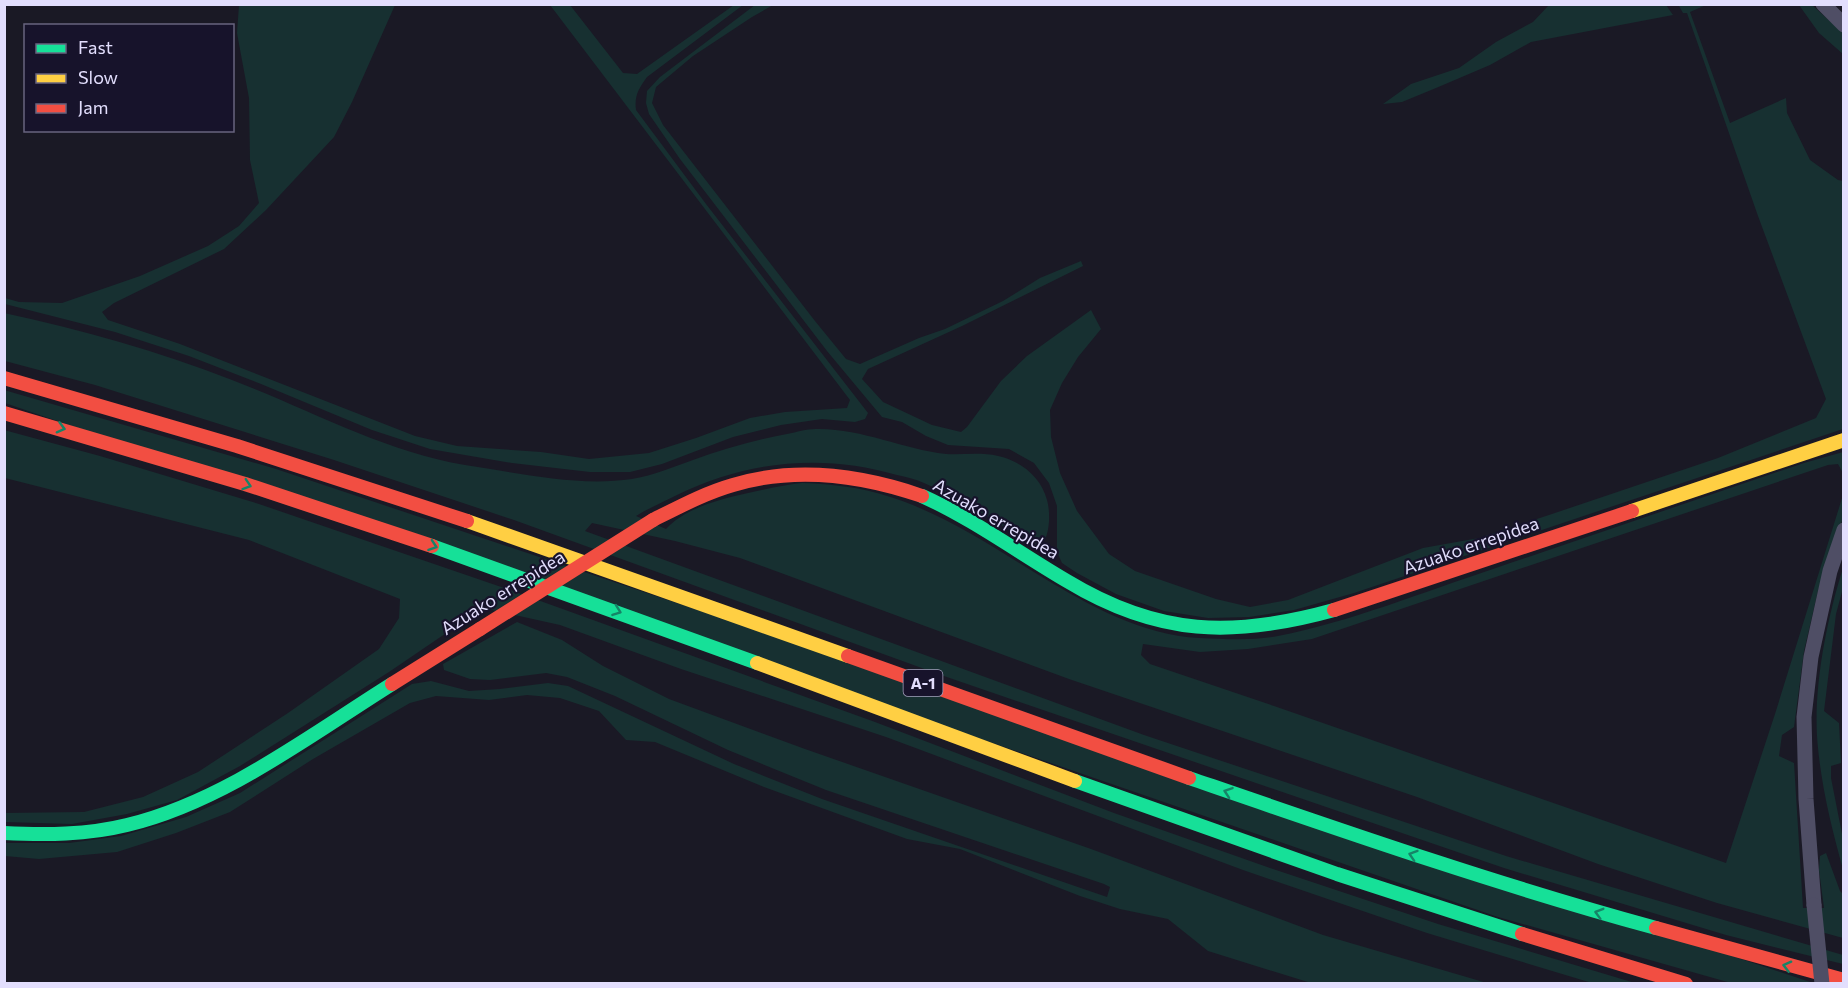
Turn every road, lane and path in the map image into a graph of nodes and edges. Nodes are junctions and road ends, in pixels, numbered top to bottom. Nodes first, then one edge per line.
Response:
1 (1823, 4) edge
2 (1844, 25) edge
3 (4, 378) edge
4 (4, 413) edge
5 (1844, 440) edge
6 (1844, 530) edge
7 (4, 833) edge
8 (1844, 980) edge
9 (1686, 984) edge
10 (1822, 984) edge

1 - 2 street
8 -> 3 main road, A-1
4 -> 9 main road, A-1
5 - 7 main road, Azuako errepidea, bridge
6 - 10 street, bridge

